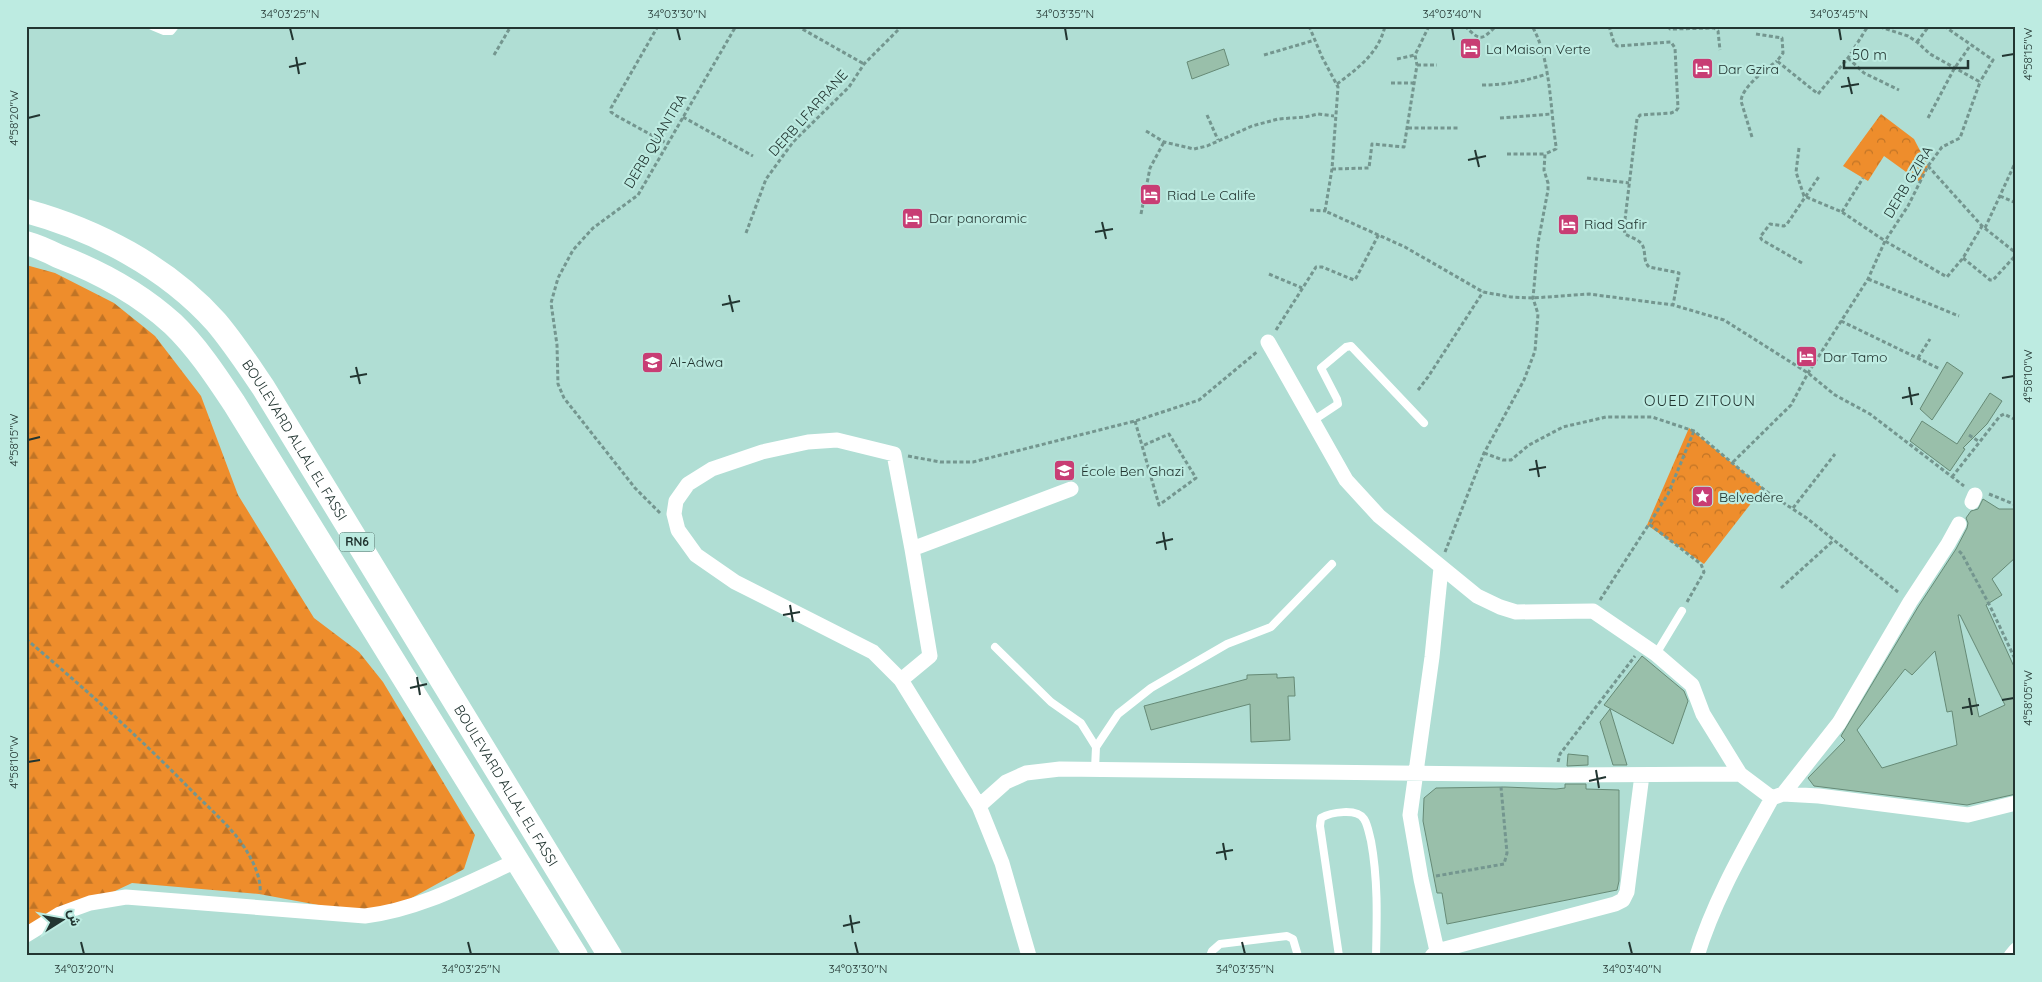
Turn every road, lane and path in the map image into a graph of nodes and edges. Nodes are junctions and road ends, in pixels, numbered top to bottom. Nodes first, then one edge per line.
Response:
1 (152, 26) edge
2 (176, 26) edge
3 (511, 26) edge
4 (658, 26) edge
5 (736, 26) edge
6 (797, 26) edge
7 (902, 26) edge
8 (1309, 26) edge
9 (1385, 26) edge
10 (1429, 26) edge
11 (1465, 26) edge
12 (1496, 26) edge
13 (1532, 26) edge
14 (1609, 26) edge
15 (1668, 26) edge
16 (1868, 26) edge
17 (1878, 26) edge
18 (1929, 26) edge
19 (1944, 26) edge
20 (1756, 34) dead end
21 (1315, 40) junction
22 (1917, 42) junction
23 (1970, 46) junction
24 (1720, 50) dead end
25 (494, 55) dead end
26 (1264, 55) dead end
27 (1415, 55) junction
28 (1848, 58) junction
29 (1398, 59) dead end
30 (1777, 61) junction
31 (864, 64) junction
32 (1416, 65) junction
33 (1437, 66) dead end
34 (1954, 68) junction
35 (1547, 74) junction
36 (1980, 82) junction
37 (1391, 83) dead end
38 (1414, 83) junction
39 (1337, 84) junction
40 (1482, 85) dead end
41 (1899, 90) dead end
42 (1551, 114) junction
43 (1207, 115) dead end
44 (1334, 116) junction
45 (683, 117) junction
46 (1500, 118) dead end
47 (1928, 118) dead end
48 (1408, 128) junction
49 (1459, 128) dead end
50 (1146, 131) dead end
51 (1752, 137) dead end
52 (1218, 140) junction
53 (1164, 142) junction
54 (668, 144) junction
55 (1799, 148) dead end
56 (1507, 154) dead end
57 (1545, 154) junction
58 (753, 156) dead end
59 (2016, 162) edge
60 (1928, 166) junction
61 (1332, 168) junction
62 (1820, 175) dead end
63 (1587, 178) dead end
64 (1863, 178) dead end
65 (1629, 183) junction
66 (1804, 196) junction
67 (2000, 196) junction
68 (2016, 203) edge
69 (1310, 210) dead end
70 (26, 211) edge
71 (1326, 211) junction
72 (1842, 212) junction
73 (1141, 214) dead end
74 (1984, 227) junction
75 (746, 233) dead end
76 (1379, 234) junction
77 (1885, 241) junction
78 (26, 243) edge
79 (2016, 254) edge
80 (1963, 258) junction
81 (1802, 263) dead end
82 (1269, 274) dead end
83 (1868, 279) junction
84 (1302, 288) junction
85 (1483, 292) junction
86 (1533, 298) junction
87 (1673, 305) junction
88 (1959, 316) dead end
89 (1841, 321) junction
90 (1930, 339) dead end
91 (1268, 342) junction
92 (1918, 358) junction
93 (1940, 369) dead end
94 (1808, 373) junction
95 (1418, 390) dead end
96 (1314, 420) junction
97 (2016, 420) edge
98 (1135, 421) junction
99 (1424, 423) dead end
100 (1694, 431) junction
101 (1968, 435) dead end
102 (1978, 441) junction
103 (1142, 446) junction
104 (1484, 453) junction
105 (894, 454) junction
106 (1835, 454) dead end
107 (1732, 462) junction
108 (1952, 477) junction
109 (1071, 489) dead end
110 (2016, 504) edge
111 (1793, 508) junction
112 (1649, 524) junction
113 (1959, 524) dead end
114 (678, 530) junction
115 (1834, 540) junction
116 (1948, 544) junction
117 (912, 549) junction
118 (1332, 564) dead end
119 (1441, 568) junction
120 (1781, 588) dead end
121 (1910, 602) junction
122 (1593, 611) junction
123 (1682, 611) joint
124 (26, 639) edge
125 (1643, 645) junction
126 (995, 647) dead end
127 (1656, 654) junction
128 (2016, 661) edge
129 (901, 680) junction
130 (1096, 747) junction
131 (1095, 769) junction
132 (1417, 774) junction
133 (1500, 774) junction
134 (1740, 774) junction
135 (1555, 775) junction
136 (1642, 775) junction
137 (1778, 796) junction
138 (2016, 803) edge
139 (979, 806) junction
140 (516, 861) junction
141 (1421, 879) junction
142 (258, 908) junction
143 (26, 935) edge
144 (2016, 950) edge
145 (1435, 954) edge
146 (576, 956) edge
147 (610, 956) edge
148 (1029, 956) edge
149 (1210, 956) edge
150 (1298, 956) edge
151 (1339, 956) edge
152 (1376, 956) edge
153 (1697, 956) edge
154 (2011, 956) edge

1 - 2 lane
3 - 25 path
4 - 54 path
5 - 45 path, DERB QUANTRA
6 - 31 path
7 - 31 path, DERB LFARRANE
8 - 21 path
9 - 39 path
10 - 27 path
11 - 12 path
13 - 35 path
14 - 65 path
15 - 24 path
16 - 28 path
17 - 22 path
18 - 22 path
19 - 23 path
20 - 30 path
21 - 26 path
21 - 39 path
22 - 34 path
23 - 34 path
23 - 36 path, DERB GZIRA
27 - 29 path
27 - 32 path
28 - 30 path
28 - 41 path
30 - 51 path
31 - 75 path, DERB LFARRANE
32 - 33 path
32 - 38 path
34 - 36 path
34 - 47 path
35 - 40 path
35 - 42 path
36 - 60 path, DERB GZIRA
37 - 38 path
38 - 48 path
39 - 44 path
42 - 46 path
42 - 57 path
43 - 52 path
44 - 52 path
44 - 61 path
45 - 54 path, DERB QUANTRA
45 - 58 path
48 - 49 path
48 - 61 path
50 - 53 path
52 - 53 path
53 - 73 path
54 - 114 path, DERB QUANTRA
55 - 66 path
56 - 57 path
57 - 86 path
59 - 67 path
60 - 74 path
60 - 77 path, DERB GZIRA
61 - 71 path
62 - 66 path
63 - 65 path
64 - 72 path
65 - 87 path
66 - 72 path
66 - 81 path
67 - 68 path
67 - 74 path
69 - 71 path
70 - 147 main road, BOULEVARD ALLAL EL FASSI / RN6
71 - 76 path
72 - 77 path
74 - 79 path
74 - 80 path
76 - 84 path
76 - 85 path
77 - 80 path
77 - 83 path, DERB GZIRA
78 - 140 main road, RN6
79 - 80 path
82 - 84 path
83 - 88 path
83 - 89 path, DERB GZIRA
84 - 91 path
85 - 86 path
85 - 95 path
86 - 87 path
86 - 104 path
87 - 94 path
89 - 92 path
89 - 94 path, DERB GZIRA
90 - 92 path
91 - 96 street
91 - 98 path
92 - 93 path
94 - 107 path, DERB GZIRA
94 - 108 path
96 - 99 lane
96 - 119 street
97 - 102 path
98 - 103 path
98 - 105 path
100 - 104 path
100 - 107 path
100 - 112 path
101 - 102 path
102 - 108 path
103 - 103 path
104 - 119 path
105 - 114 street
105 - 117 street
106 - 111 path
107 - 111 path
108 - 110 path
109 - 117 street
111 - 115 path
112 - 122 path
112 - 123 path
113 - 116 street
114 - 129 street
115 - 120 path
115 - 121 path
116 - 121 street
116 - 128 path
117 - 129 street
118 - 130 lane
119 - 122 street
119 - 132 street
121 - 137 street
122 - 125 street
123 - 127 lane
124 - 142 path
125 - 127 street
125 - 135 path
126 - 130 lane
127 - 134 street
129 - 139 street
130 - 131 lane
131 - 132 street
131 - 139 street
132 - 133 street
132 - 141 street
133 - 135 street
133 - 141 path
134 - 136 street
134 - 137 street
135 - 136 street
136 - 145 street
137 - 138 street
137 - 153 street
139 - 148 street
140 - 142 street
140 - 146 main road, RN6
141 - 145 street
142 - 143 street
144 - 154 street
149 - 150 lane
151 - 152 lane

